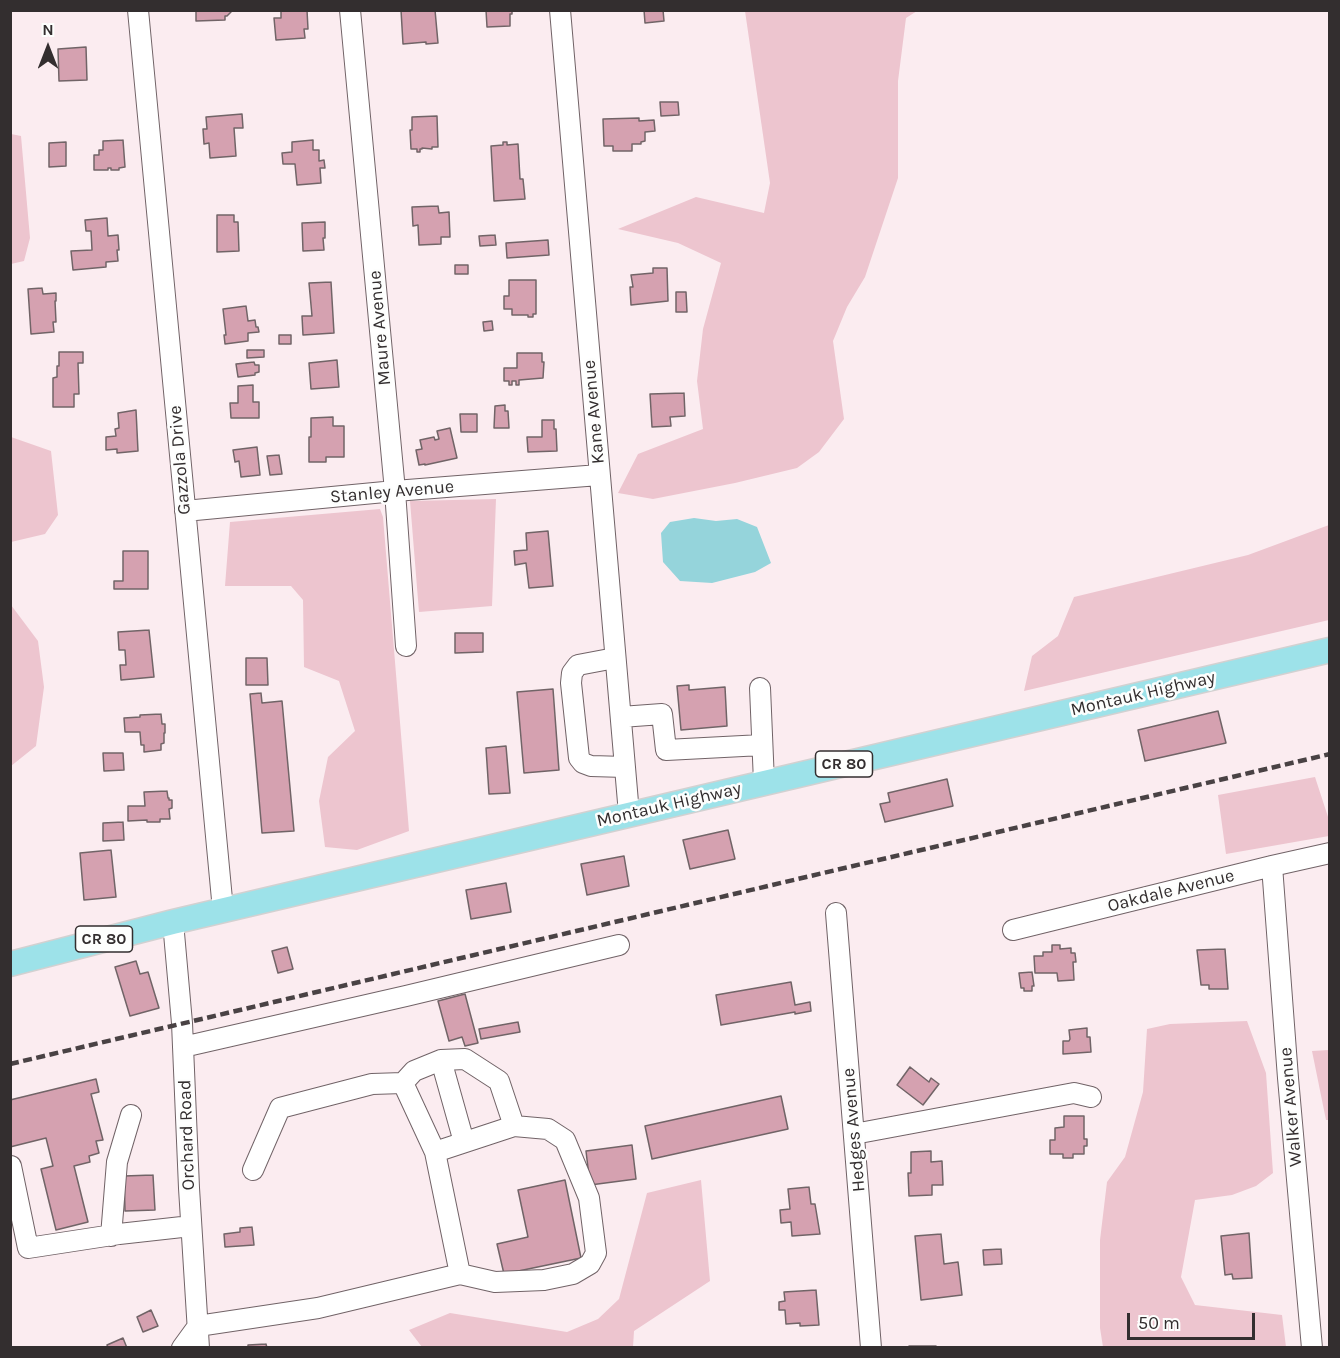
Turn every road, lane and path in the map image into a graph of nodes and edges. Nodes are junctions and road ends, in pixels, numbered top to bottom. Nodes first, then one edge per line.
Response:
1 (138, 10) edge
2 (351, 10) edge
3 (560, 10) edge
4 (600, 475) junction
5 (395, 490) junction
6 (185, 511) junction
7 (406, 646) dead end
8 (1329, 650) edge
9 (615, 658) junction
10 (760, 688) dead end
11 (621, 717) junction
12 (762, 745) junction
13 (625, 766) junction
14 (764, 782) junction
15 (629, 814) junction
16 (1329, 853) edge
17 (1272, 866) junction
18 (223, 910) junction
19 (836, 913) dead end
20 (173, 922) junction
21 (1013, 930) dead end
22 (619, 945) dead end
23 (10, 964) edge
24 (183, 1047) junction
25 (441, 1060) junction
26 (403, 1083) junction
27 (1091, 1097) dead end
28 (131, 1115) dead end
29 (514, 1126) junction
30 (854, 1134) junction
31 (464, 1142) junction
32 (435, 1152) junction
33 (11, 1166) edge
34 (253, 1170) dead end
35 (191, 1226) junction
36 (111, 1236) junction
37 (460, 1274) junction
38 (198, 1326) junction
39 (182, 1347) edge
40 (200, 1347) edge
41 (871, 1347) edge
42 (1312, 1347) edge

1 - 6 street, Gazzola Drive
2 - 5 street, Maure Avenue
3 - 4 street, Kane Avenue
4 - 5 street, Stanley Avenue
4 - 9 street, Kane Avenue
5 - 6 street, Stanley Avenue
5 - 7 street, Maure Avenue
6 - 18 street, Gazzola Drive
8 - 14 main road, Montauk Highway / CR 80
9 - 11 street, Kane Avenue
9 - 13 street
10 - 12 street
11 - 12 street
11 - 13 street, Kane Avenue
12 - 14 street
13 - 15 street, Kane Avenue
14 - 15 main road, Montauk Highway / CR 80
15 - 18 main road, Montauk Highway / CR 80
16 - 17 street, Oakdale Avenue
17 - 21 street, Oakdale Avenue
17 - 42 street, Walker Avenue
18 - 20 main road, Montauk Highway / CR 80
19 - 30 street, Hedges Avenue
20 - 23 main road, Montauk Highway / CR 80
20 - 24 street, Orchard Road
22 - 24 street
24 - 35 street, Orchard Road
25 - 26 street
25 - 29 street
25 - 31 street
26 - 32 street
26 - 34 street
27 - 30 street
28 - 36 street
29 - 31 street
29 - 37 street
30 - 41 street, Hedges Avenue
31 - 32 street
32 - 37 street
33 - 36 street
35 - 36 street
35 - 38 street, Orchard Road
37 - 38 street
38 - 39 street
38 - 40 street, Orchard Road

